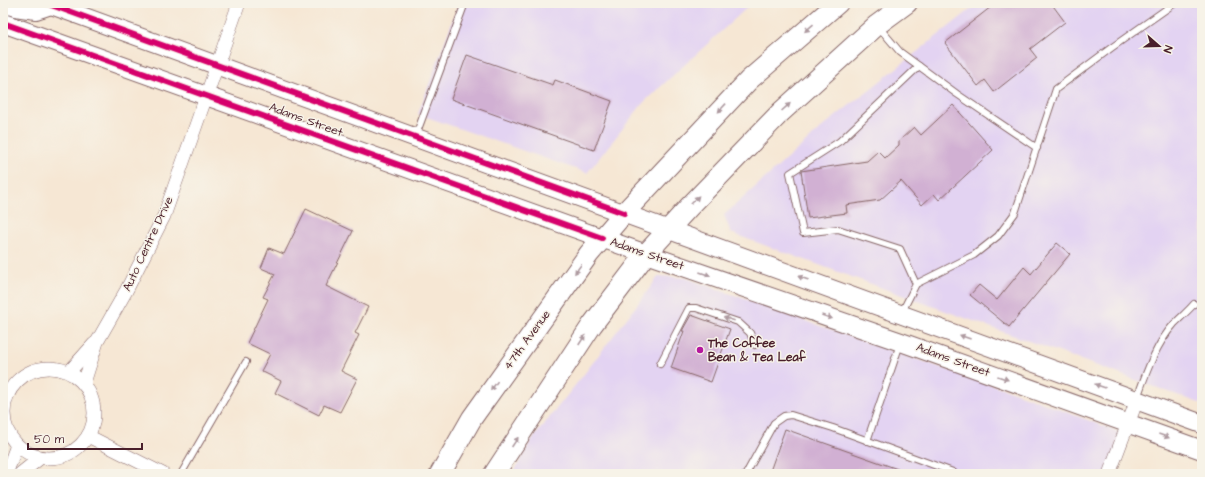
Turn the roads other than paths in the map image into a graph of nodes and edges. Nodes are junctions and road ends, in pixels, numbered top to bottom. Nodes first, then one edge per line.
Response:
1 (239, 3) edge
2 (465, 3) edge
3 (838, 3) edge
4 (907, 3) edge
5 (1175, 3) edge
6 (3, 4) edge
7 (49, 4) edge
8 (3, 23) edge
9 (877, 25) junction
10 (217, 65) junction
11 (919, 66) junction
12 (206, 96) junction
13 (415, 137) junction
14 (1037, 148) junction
15 (624, 213) junction
16 (668, 229) junction
17 (602, 238) junction
18 (646, 254) junction
19 (916, 284) junction
20 (1194, 304) dead end
21 (902, 314) junction
22 (97, 342) junction
23 (901, 342) junction
24 (755, 345) dead end
25 (246, 362) dead end
26 (660, 364) dead end
27 (69, 372) junction
28 (10, 382) edge
29 (84, 384) junction
30 (1137, 400) junction
31 (4, 406) edge
32 (1128, 422) junction
33 (1202, 424) edge
34 (88, 436) junction
35 (867, 441) junction
36 (17, 445) junction
37 (1202, 450) edge
38 (40, 458) junction
39 (953, 472) dead end
40 (6, 474) edge
41 (20, 474) edge
42 (163, 474) edge
43 (181, 474) edge
44 (440, 474) edge
45 (494, 474) edge
46 (746, 474) edge
47 (1109, 474) edge

1 - 10 street, Auto Centre Drive
2 - 13 lane
3 -> 15 main road, 47th Avenue
4 - 9 main road
5 - 14 lane
6 - 7 street
7 - 10 street, Adams Street
8 - 12 street, Adams Street
9 - 11 lane
16 -> 9 main road
10 - 12 street, Auto Centre Drive
10 - 13 street, Adams Street
11 - 14 lane
11 - 19 lane
12 - 17 street, Adams Street
12 - 22 street, Auto Centre Drive
13 - 15 street, Adams Street
14 - 19 lane
15 - 16 street, Adams Street
15 - 17 main road, 47th Avenue
16 - 18 main road
21 -> 16 street, Adams Street
17 - 18 street, Adams Street
17 -> 44 main road, 47th Avenue
18 -> 23 street, Adams Street
45 -> 18 main road
19 - 21 lane
20 - 30 lane
30 -> 21 street, Adams Street
22 - 27 street, Auto Centre Drive
22 - 29 street, Auto Centre Drive
23 -> 32 street, Adams Street
23 - 35 lane
24 -> 26 lane
25 - 43 lane
27 - 28 street
27 - 29 street
28 - 31 street
29 - 34 street
30 - 32 street
30 - 33 street, Adams Street
31 - 36 street
32 -> 37 street, Adams Street
32 - 47 street
34 - 38 street
34 - 42 street
35 - 39 lane
35 - 46 lane
36 - 38 street
36 - 40 street
38 - 41 street

